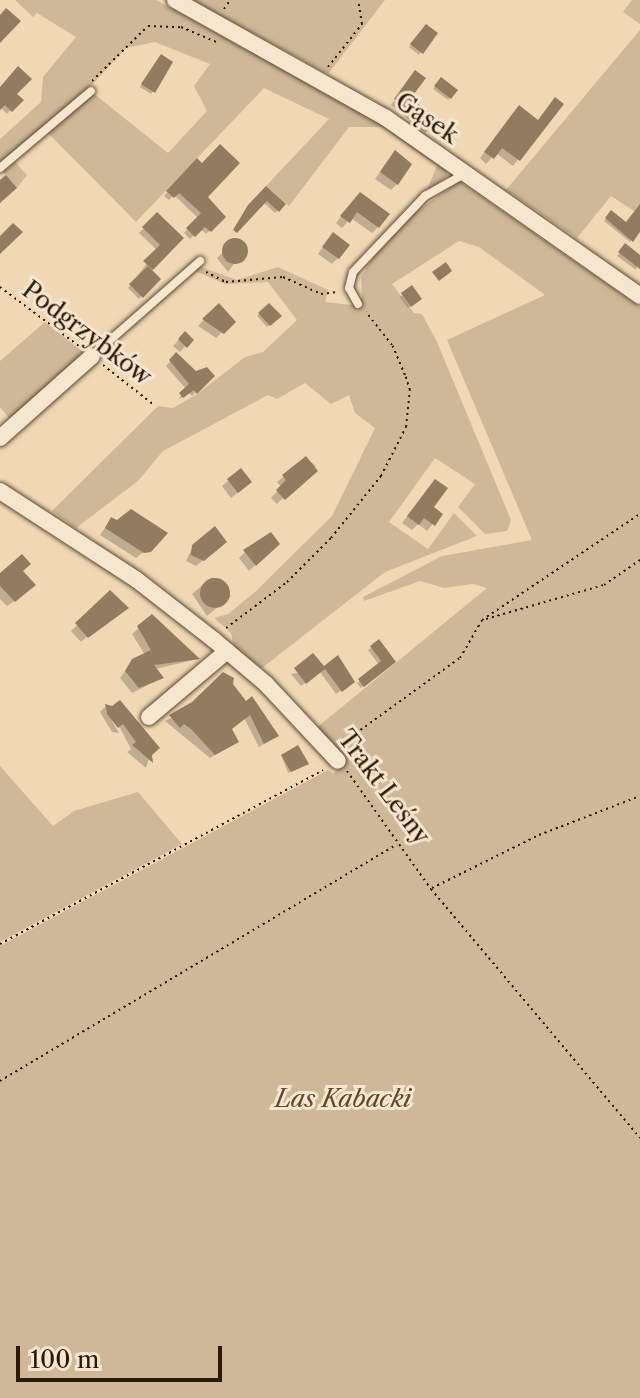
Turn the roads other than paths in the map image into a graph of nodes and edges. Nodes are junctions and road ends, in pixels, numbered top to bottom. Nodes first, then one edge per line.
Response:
1 (175, 0) edge
2 (87, 93) road end
3 (0, 168) edge
4 (466, 173) junction
5 (197, 264) road end
6 (640, 296) edge
7 (358, 304) road end
8 (92, 356) joint
9 (0, 438) edge
10 (0, 491) edge
11 (227, 651) junction
12 (149, 717) dead end
13 (338, 761) road end

1 - 4 street, Gąsek
2 - 3 lane
4 - 6 street, Gąsek
4 - 7 lane
5 - 8 lane
8 - 9 street
10 - 11 street, Trakt Leśny
11 - 12 street
11 - 13 street, Trakt Leśny

